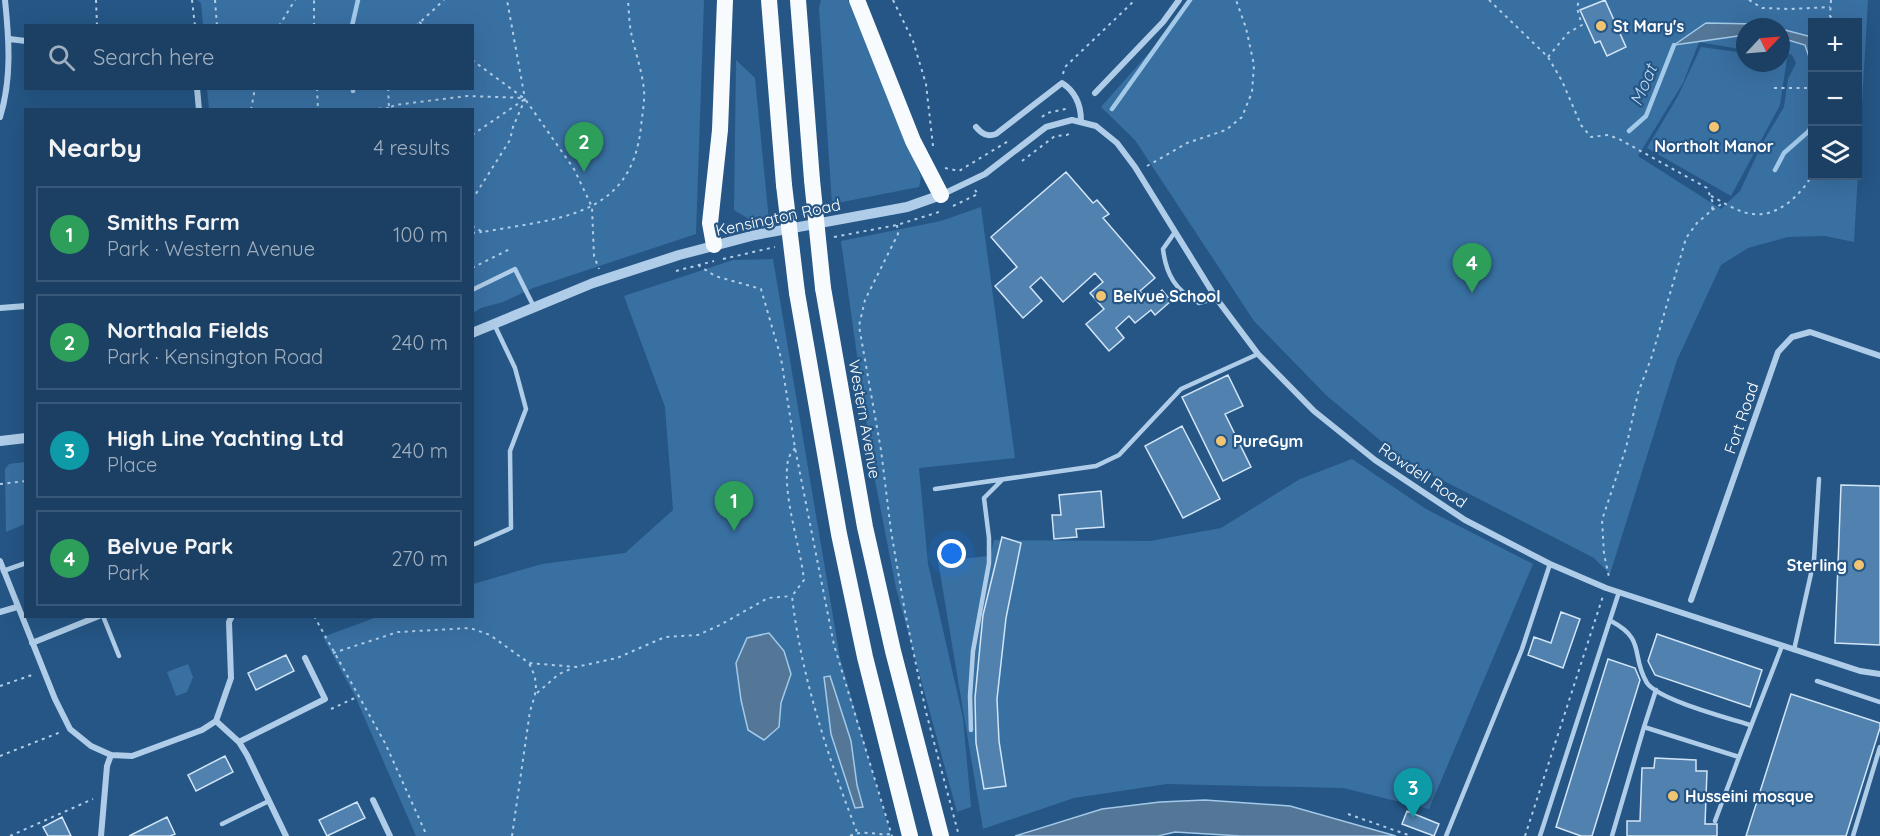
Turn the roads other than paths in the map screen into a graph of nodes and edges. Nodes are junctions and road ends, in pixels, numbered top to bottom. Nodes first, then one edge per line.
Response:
1 (5, 0) edge
2 (725, 0) edge
3 (769, 0) edge
4 (798, 0) edge
5 (857, 0) edge
6 (1179, 0) edge
7 (9, 39) junction
8 (24, 41) edge
9 (197, 90) edge
10 (1095, 93) dead end
11 (199, 108) edge
12 (0, 116) edge
13 (1081, 121) junction
14 (976, 127) dead end
15 (941, 195) junction
16 (1175, 232) junction
17 (714, 245) junction
18 (474, 289) edge
19 (1216, 298) junction
20 (24, 306) edge
21 (534, 307) junction
22 (0, 308) edge
23 (494, 324) junction
24 (474, 332) edge
25 (1258, 354) junction
26 (1880, 356) edge
27 (24, 438) edge
28 (0, 441) edge
29 (1819, 479) dead end
30 (1002, 480) junction
31 (935, 489) dead end
32 (475, 544) dead end
33 (0, 561) edge
34 (24, 564) edge
35 (1550, 564) junction
36 (3, 571) junction
37 (1619, 592) junction
38 (1691, 600) dead end
39 (17, 607) junction
40 (0, 612) edge
41 (96, 618) edge
42 (102, 618) edge
43 (231, 618) edge
44 (1611, 621) junction
45 (32, 643) junction
46 (1782, 646) junction
47 (1794, 650) junction
48 (119, 656) dead end
49 (305, 658) dead end
50 (1880, 674) edge
51 (1817, 681) dead end
52 (1656, 690) junction
53 (1880, 702) edge
54 (216, 721) junction
55 (1750, 725) junction
56 (1644, 727) junction
57 (970, 730) dead end
58 (238, 742) junction
59 (1880, 747) edge
60 (111, 755) junction
61 (1739, 757) junction
62 (373, 800) dead end
63 (269, 801) junction
64 (1715, 821) dead end
65 (222, 824) dead end
66 (940, 834) edge
67 (101, 836) edge
68 (286, 836) edge
69 (390, 836) edge
70 (910, 836) edge
71 (1446, 836) edge
72 (1540, 836) edge
73 (1612, 836) edge
74 (1852, 836) edge

1 - 7 street
2 - 17 highway
3 - 70 highway, bridge
4 - 66 highway, Western Avenue, bridge
5 - 15 highway
6 - 10 street
7 - 8 street
7 - 12 street
9 - 11 street
13 - 14 street
13 - 15 street, Kensington Road
13 - 16 street, Rowdell Road
15 - 17 street, Kensington Road
16 - 19 street, Rowdell Road
16 - 19 lane
17 - 21 street, Kensington Road
18 - 21 lane
19 - 25 street, Rowdell Road
20 - 22 street
21 - 23 street, Kensington Road
23 - 24 street, Kensington Road
23 - 32 lane
25 - 30 lane
25 - 35 street, Rowdell Road
26 - 38 street, Fort Road
27 - 28 street
29 - 47 lane
30 - 31 lane
30 - 57 lane
33 - 36 street
34 - 36 lane
35 - 37 street, Rowdell Road
35 - 71 lane
36 - 39 street
37 - 44 lane
37 - 46 street, Rowdell Road
39 - 40 street
39 - 45 street
41 - 45 street
42 - 48 lane
43 - 54 street
44 - 52 lane
44 - 72 lane
45 - 60 street
46 - 47 street, Rowdell Road
46 - 55 lane
47 - 50 street, Rowdell Road
49 - 58 street
51 - 53 lane
52 - 55 lane
52 - 56 lane
54 - 58 street
54 - 60 street
55 - 61 lane
56 - 61 lane
56 - 73 lane
58 - 63 street
59 - 74 lane
60 - 67 street
61 - 64 lane
62 - 69 street
63 - 65 lane
63 - 68 street

